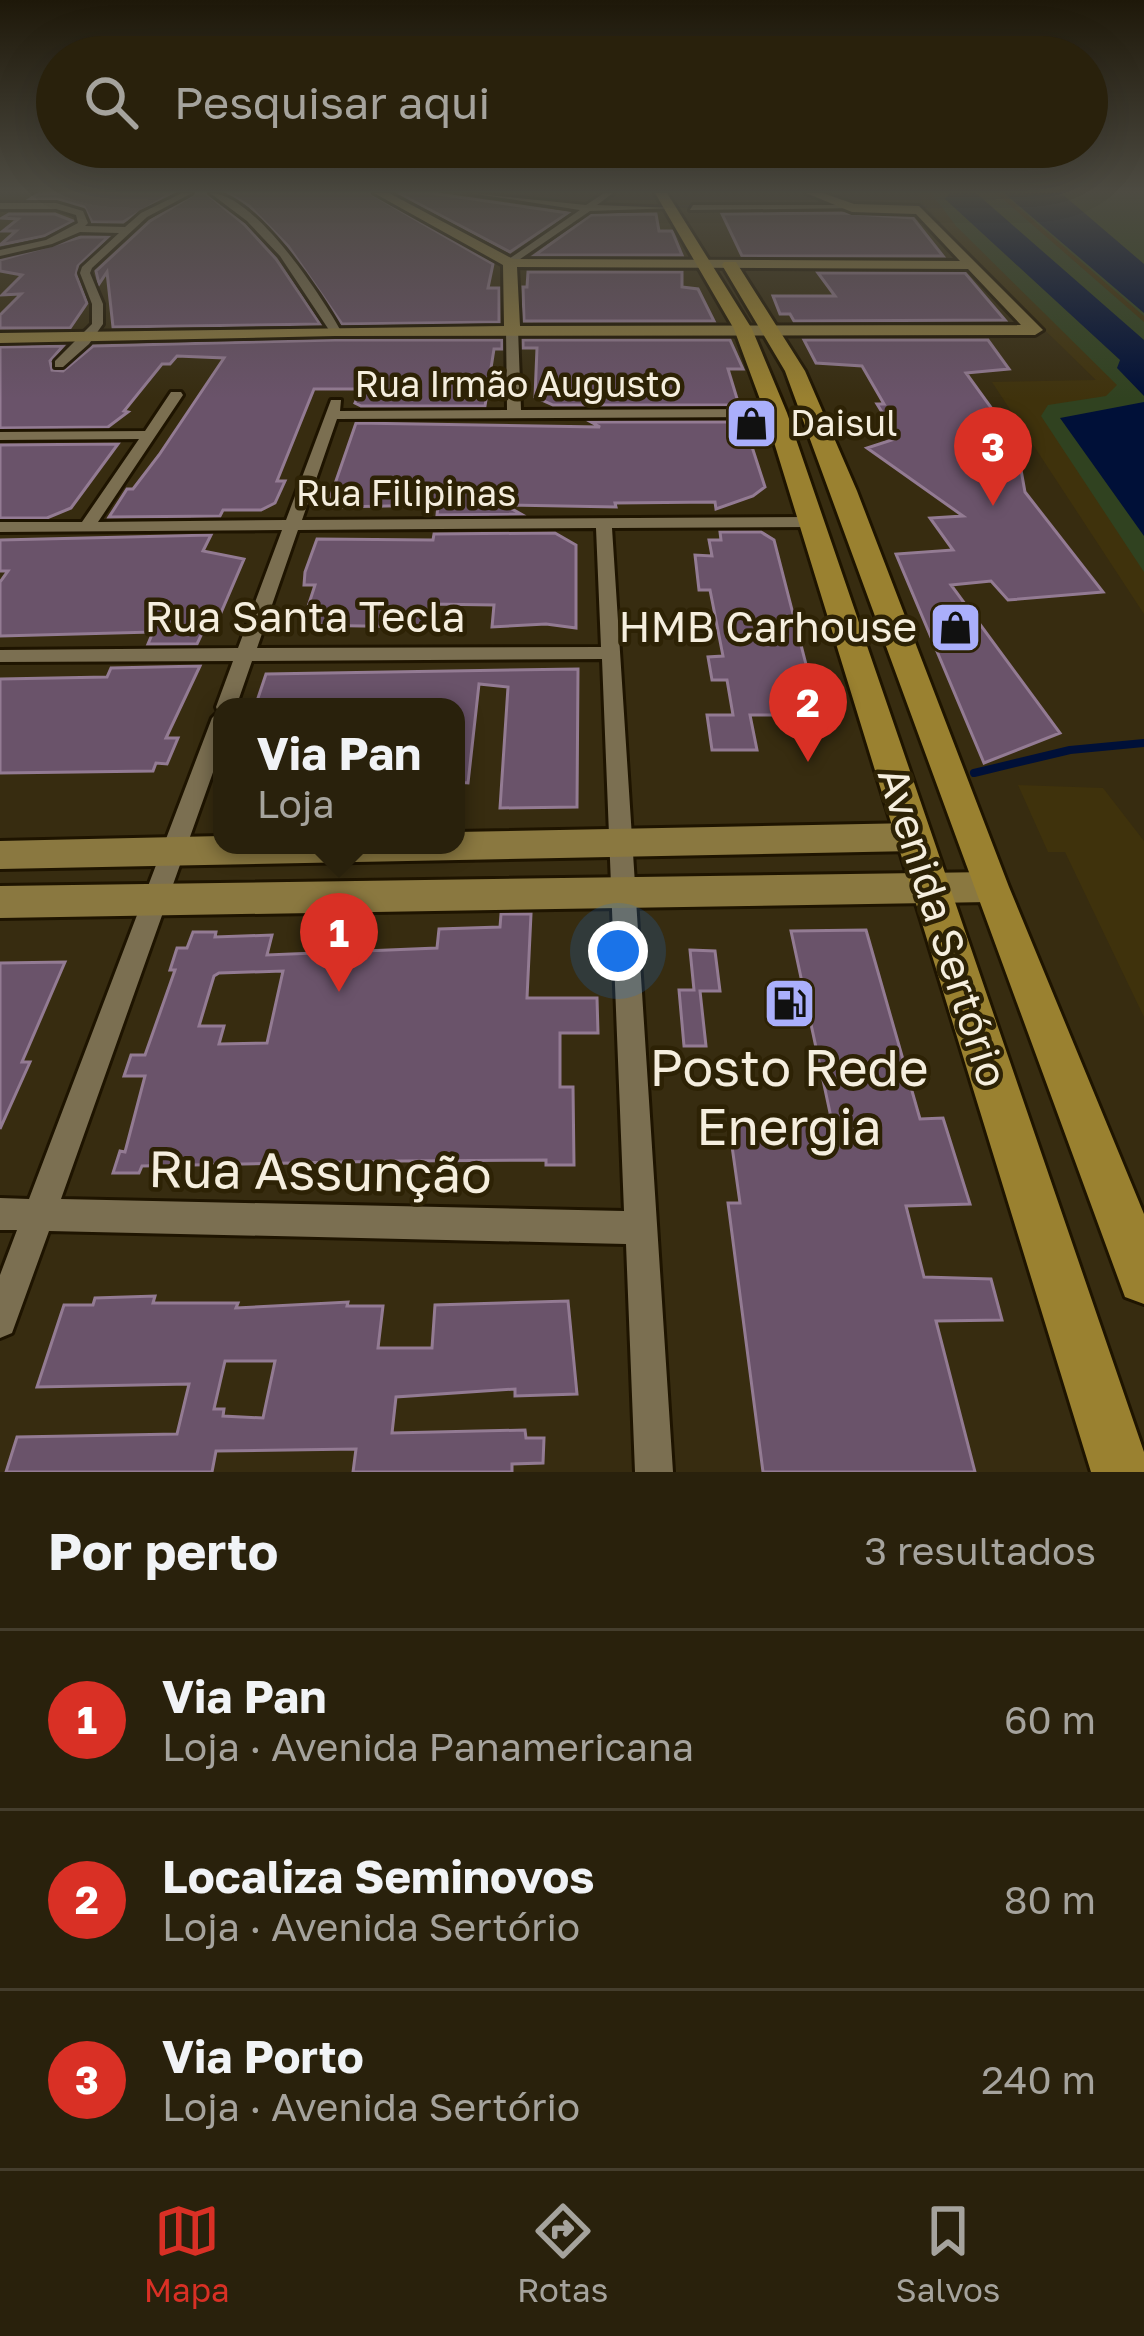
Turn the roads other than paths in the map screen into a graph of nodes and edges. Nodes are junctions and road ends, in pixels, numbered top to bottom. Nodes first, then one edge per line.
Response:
1 (96, 262) edge
2 (287, 262) edge
3 (564, 262) edge
4 (719, 262) edge
5 (834, 262) edge
6 (967, 262) edge
7 (510, 263) joint
8 (971, 266) junction
9 (512, 329) junction
10 (757, 329) junction
11 (335, 331) junction
12 (91, 336) junction
13 (0, 338) edge
14 (58, 364) dead end
15 (176, 395) dead end
16 (776, 413) junction
17 (514, 414) junction
18 (148, 435) junction
19 (0, 436) edge
20 (812, 522) junction
21 (604, 523) junction
22 (295, 524) junction
23 (87, 526) junction
24 (0, 527) edge
25 (246, 652) junction
26 (610, 652) junction
27 (0, 656) edge
28 (229, 698) edge
29 (213, 742) edge
30 (914, 837) junction
31 (617, 846) junction
32 (465, 848) edge
33 (213, 852) edge
34 (172, 853) junction
35 (0, 855) edge
36 (990, 887) junction
37 (931, 889) junction
38 (621, 894) junction
39 (155, 900) junction
40 (0, 902) edge
41 (40, 1213) junction
42 (0, 1214) edge
43 (638, 1228) junction
44 (1144, 1278) edge
45 (0, 1321) edge
46 (655, 1472) edge
47 (1121, 1472) edge

1 - 12 street
2 - 11 street
3 - 7 street
4 - 10 main road, Avenida Sertório
5 - 8 street
6 - 8 street
7 - 9 street
8 - 10 street
9 - 10 street
9 - 11 street
9 - 17 street
10 - 16 main road, Avenida Sertório
10 - 36 main road, Avenida Sertório
11 - 12 street
12 - 13 street
12 - 14 street
15 - 18 street
16 - 17 street, Rua Irmão Augusto
16 - 20 main road, Avenida Sertório
17 - 22 street, Rua Irmão Augusto
18 - 19 street
18 - 23 street
20 - 21 street, Rua Filipinas
20 - 30 main road, Avenida Sertório
21 - 22 street, Rua Filipinas
21 - 26 street
22 - 23 street, Rua Filipinas
22 - 25 street
23 - 24 street, Rua Filipinas
25 - 26 street, Rua Santa Tecla
25 - 27 street, Rua Santa Tecla
25 - 28 street
26 - 31 street
29 - 34 street
30 - 31 street
30 - 37 main road, Avenida Sertório
31 - 32 street
31 - 38 street
33 - 34 street
34 - 35 street
34 - 39 street
36 - 37 street
36 - 44 main road, Avenida Sertório
37 - 38 street
37 - 47 main road, Avenida Sertório
38 - 39 street
38 - 43 street
39 - 40 street
39 - 41 street
41 - 42 street, Rua Assunção
41 - 43 street, Rua Assunção
41 - 45 street
43 - 46 street

